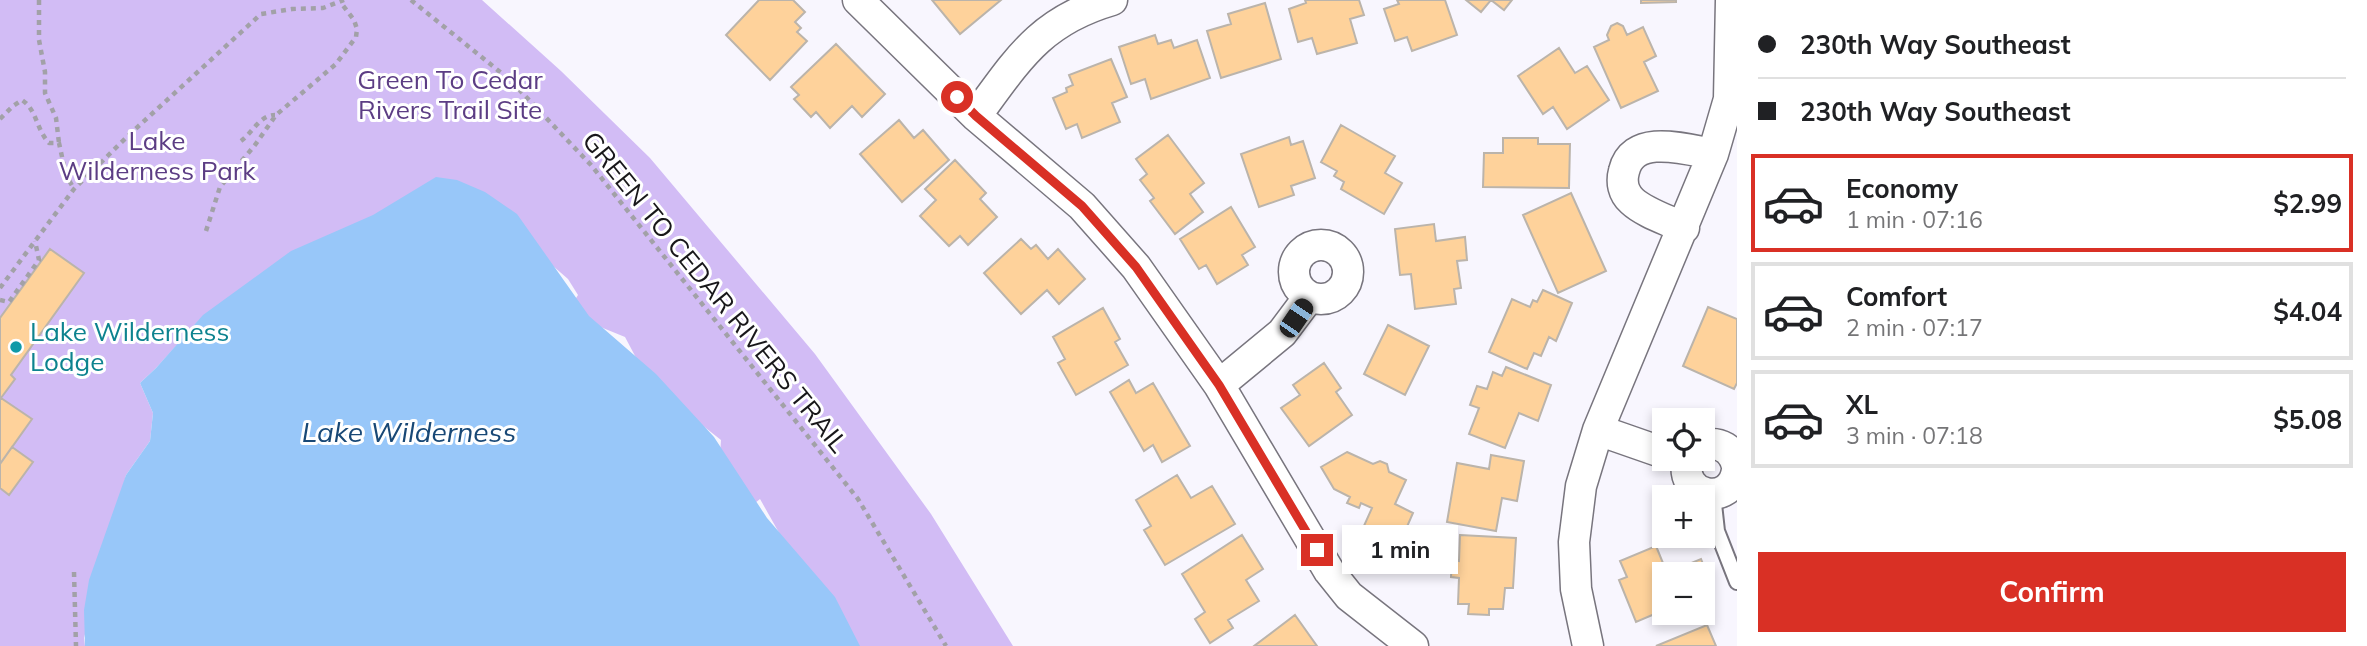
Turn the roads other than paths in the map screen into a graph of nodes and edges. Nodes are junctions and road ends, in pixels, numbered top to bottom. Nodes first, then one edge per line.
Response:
1 (858, 0) edge
2 (1112, 0) edge
3 (1731, 0) edge
4 (976, 116) junction
5 (1713, 154) junction
6 (1684, 228) junction
7 (1310, 297) dead end
8 (1219, 385) junction
9 (1598, 430) junction
10 (1652, 446) edge
11 (1715, 446) edge
12 (1737, 468) edge
13 (1715, 494) edge
14 (1715, 513) edge
15 (1737, 582) edge
16 (1413, 646) edge
17 (1588, 646) edge

1 - 4 street
2 - 4 street
3 - 5 street
4 - 8 street
5 - 6 street
5 - 6 street
6 - 9 street
7 - 8 street
8 - 16 street
9 - 10 street
9 - 17 street
11 - 12 street
12 - 13 street
14 - 15 lane

